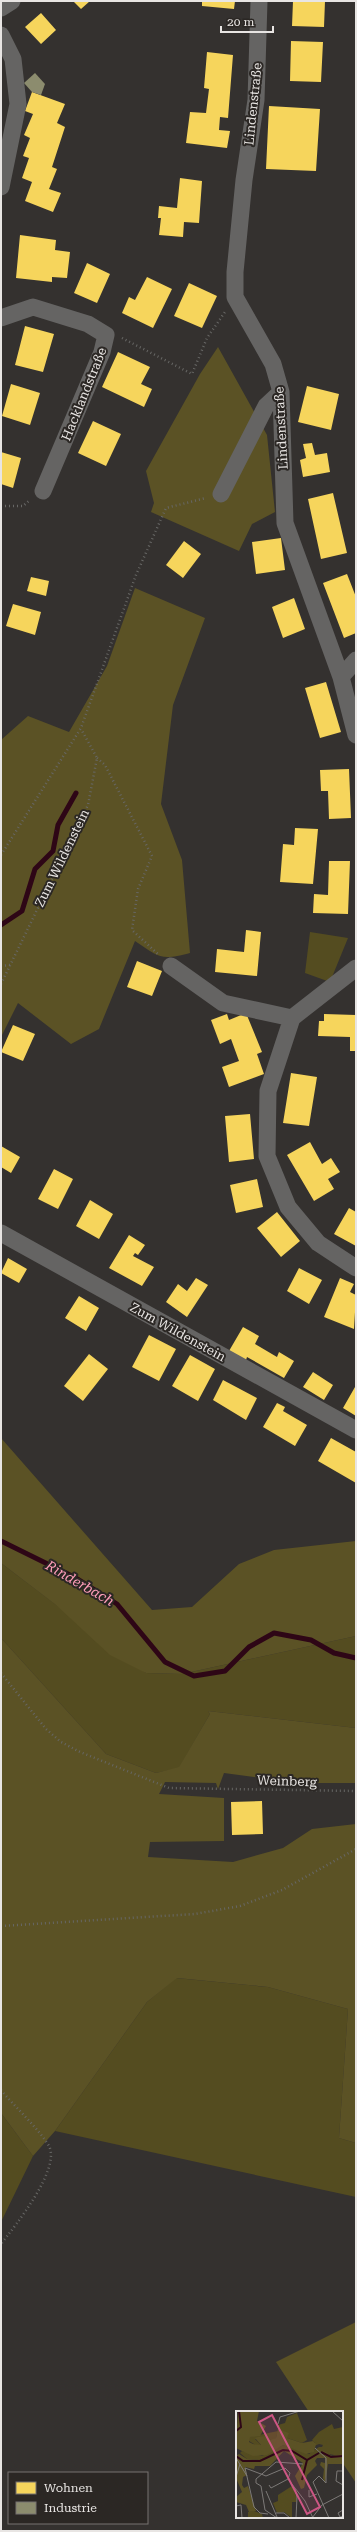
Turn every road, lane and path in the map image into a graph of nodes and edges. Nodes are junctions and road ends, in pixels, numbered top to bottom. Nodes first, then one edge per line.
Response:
1 (12, 1) edge
2 (259, 1) edge
3 (1, 8) edge
4 (1, 36) edge
5 (1, 187) edge
6 (235, 297) junction
7 (1, 318) edge
8 (106, 335) junction
9 (281, 392) junction
10 (43, 491) joint
11 (221, 494) joint
12 (1, 506) edge
13 (356, 660) edge
14 (341, 677) junction
15 (81, 728) junction
16 (356, 736) edge
17 (97, 758) junction
18 (1, 855) edge
19 (10, 965) junction
20 (1, 966) edge
21 (171, 966) joint
22 (356, 968) edge
23 (1, 984) edge
24 (292, 1018) junction
25 (1, 1233) edge
26 (356, 1268) edge
27 (356, 1430) edge
28 (1, 1673) edge
29 (356, 1792) edge
30 (356, 1849) edge
31 (1, 1926) edge
32 (1, 2090) edge
33 (1, 2244) edge

1 - 3 street
2 - 6 street, Lindenstraße
4 - 5 street
6 - 8 path
6 - 9 street, Lindenstraße
7 - 8 street, Hacklandstraße
8 - 10 street, Hacklandstraße
9 - 11 street
9 - 14 street, Lindenstraße
10 - 12 path
11 - 15 path
13 - 14 street
14 - 16 street, Lindenstraße
15 - 17 path
15 - 18 path
17 - 19 path, Zum Wildenstein
17 - 21 path
19 - 20 path
19 - 23 path, Zum Wildenstein
21 - 24 street
22 - 24 street
24 - 26 street
25 - 27 street, Zum Wildenstein
28 - 29 path, Weinberg
30 - 31 path
32 - 33 path

